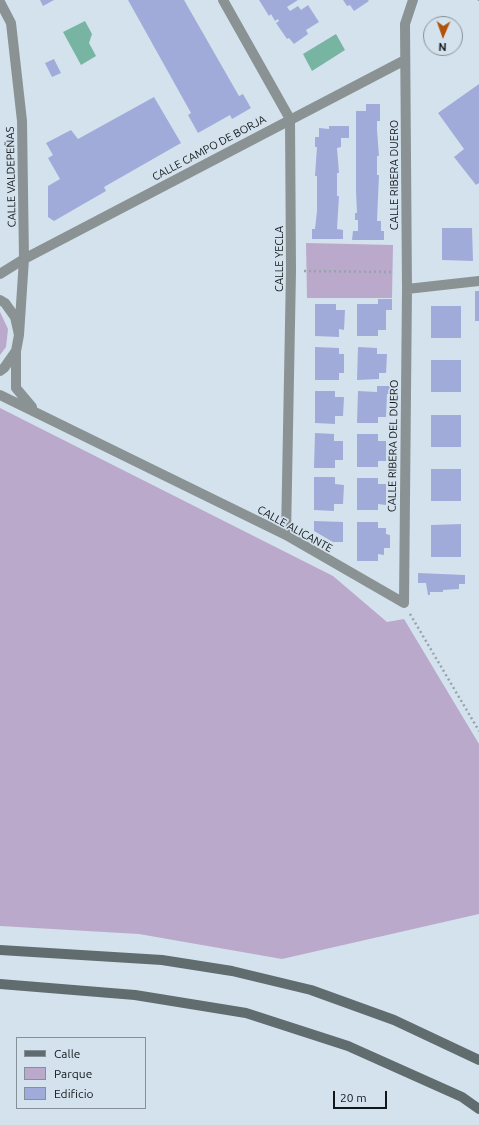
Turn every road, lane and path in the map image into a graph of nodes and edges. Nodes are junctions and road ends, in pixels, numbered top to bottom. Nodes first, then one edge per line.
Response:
1 (223, 0) edge
2 (413, 0) edge
3 (0, 2) edge
4 (405, 60) junction
5 (290, 119) junction
6 (24, 259) junction
7 (291, 271) junction
8 (406, 271) junction
9 (0, 274) edge
10 (479, 281) edge
11 (407, 289) junction
12 (0, 300) edge
13 (19, 335) junction
14 (16, 351) junction
15 (0, 371) edge
16 (0, 395) edge
17 (40, 414) junction
18 (286, 536) junction
19 (404, 603) junction
20 (479, 731) edge
21 (0, 950) edge
22 (0, 984) edge
23 (479, 1060) edge
24 (479, 1109) edge

1 - 5 street, CALLE YECLA
2 - 4 street, CALLE RIBERA DUERO
3 - 6 street, CALLE VALDEPEÑAS
4 - 5 street, CALLE CAMPO DE BORJA
4 - 8 street, CALLE RIBERA DUERO
5 - 6 street, CALLE CAMPO DE BORJA
5 - 7 street, CALLE YECLA
6 - 9 street
6 - 13 street, CALLE VALDEPEÑAS
7 - 8 path
7 - 18 street, CALLE YECLA
8 - 11 street, CALLE RIBERA DUERO
10 - 11 street
11 - 19 street, CALLE RIBERA DEL DUERO
12 - 13 street
13 - 14 street, CALLE VALDEPEÑAS
14 - 15 street
14 - 17 street, CALLE ALICANTE
16 - 17 street, CALLE ALICANTE
17 - 18 street, CALLE ALICANTE
18 - 19 street, CALLE ALICANTE
19 - 20 path
21 - 23 main road
22 - 24 main road

